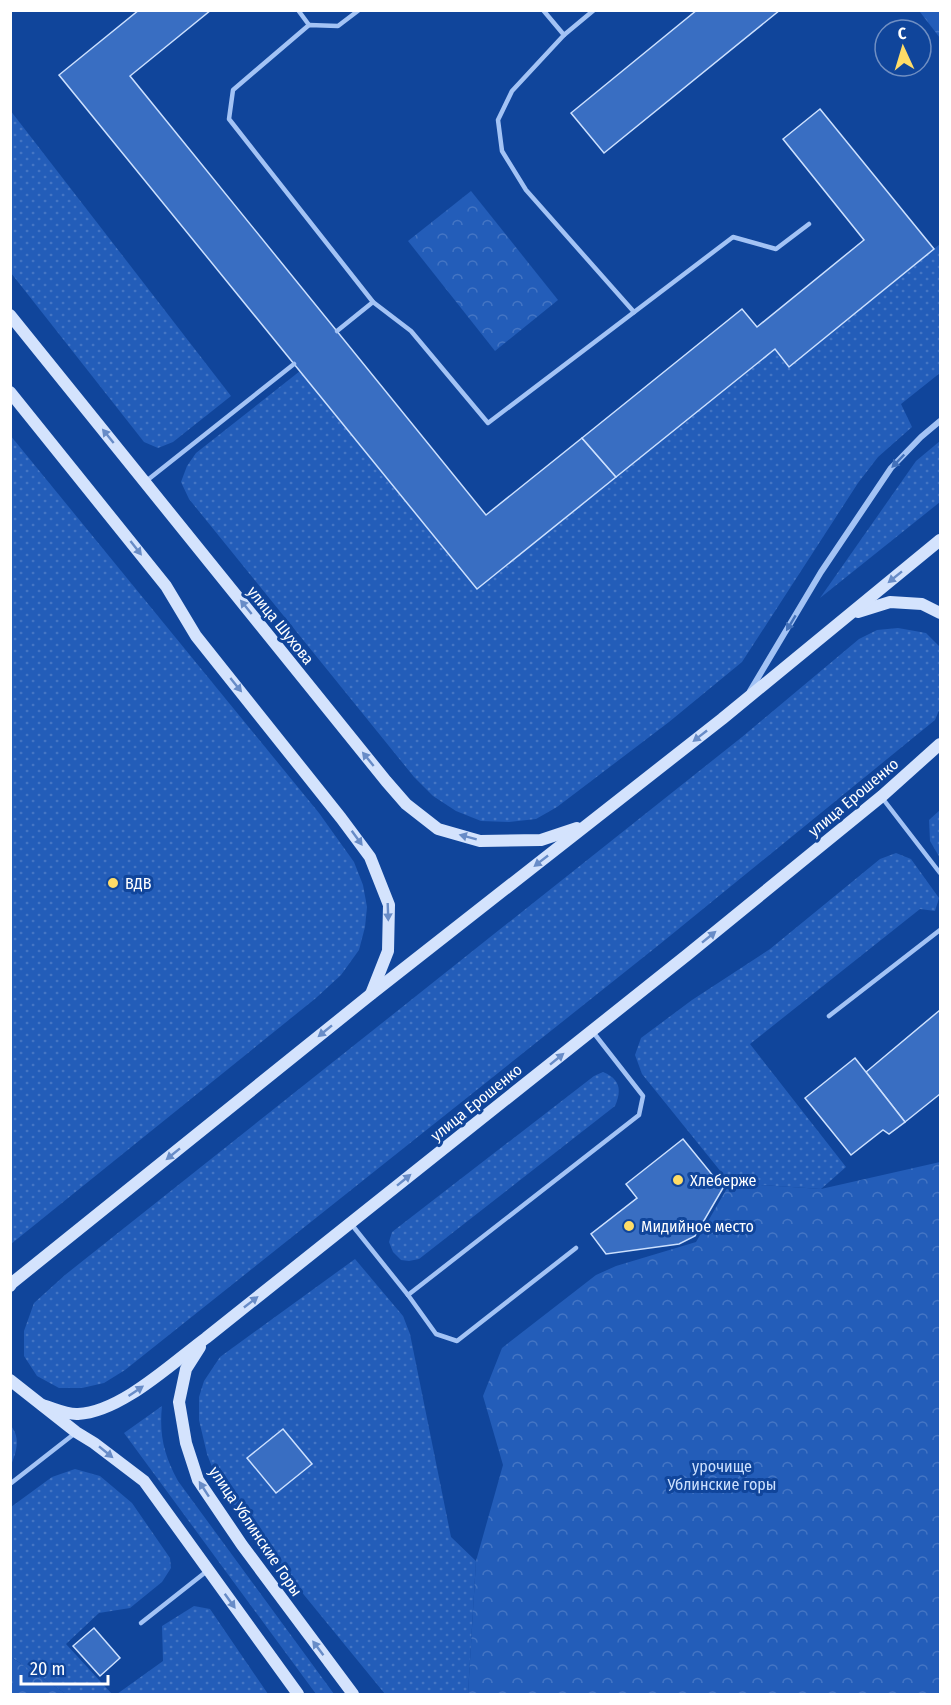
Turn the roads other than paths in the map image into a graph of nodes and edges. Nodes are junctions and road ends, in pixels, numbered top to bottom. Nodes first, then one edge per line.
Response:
1 (298, 10) edge
2 (359, 10) edge
3 (543, 10) edge
4 (594, 10) edge
5 (309, 26) junction
6 (564, 34) junction
7 (809, 224) dead end
8 (373, 302) junction
9 (634, 312) junction
10 (10, 315) edge
11 (337, 331) dead end
12 (294, 364) dead end
13 (10, 392) edge
14 (940, 421) edge
15 (145, 482) junction
16 (940, 540) edge
17 (940, 613) edge
18 (851, 614) junction
19 (745, 700) junction
20 (940, 744) edge
21 (882, 796) junction
22 (586, 825) junction
23 (940, 873) edge
24 (940, 930) edge
25 (370, 995) junction
26 (829, 1016) dead end
27 (592, 1031) junction
28 (350, 1223) junction
29 (576, 1248) dead end
30 (11, 1284) edge
31 (408, 1295) junction
32 (206, 1338) junction
33 (10, 1380) edge
34 (42, 1405) junction
35 (76, 1432) junction
36 (10, 1484) edge
37 (207, 1571) junction
38 (141, 1623) dead end
39 (298, 1695) edge
40 (353, 1695) edge

1 - 5 lane
2 - 5 lane
3 - 6 lane
4 - 6 lane
5 - 8 lane
6 - 9 lane
7 - 9 lane
8 - 9 lane
8 - 11 lane
15 -> 10 main road, улица Шухова
12 - 15 lane
13 -> 25 main road
14 -> 19 street
22 -> 15 main road, улица Шухова
16 -> 18 main road
17 - 18 main road
18 - 19 main road
19 -> 22 main road
20 - 21 main road, улица Ерошенко
21 - 23 lane
27 -> 21 main road, улица Ерошенко
22 -> 25 main road
24 - 26 lane
25 -> 30 main road
28 -> 27 main road, улица Ерошенко
27 - 31 lane
28 - 31 lane
32 -> 28 main road, улица Ерошенко
29 - 31 lane
34 -> 32 main road, улица Ерошенко
40 -> 32 main road, улица Ублинские Горы
33 - 34 main road, улица Ерошенко
34 - 35 main road
35 - 36 lane
35 -> 37 main road
37 - 38 lane
37 -> 39 main road

